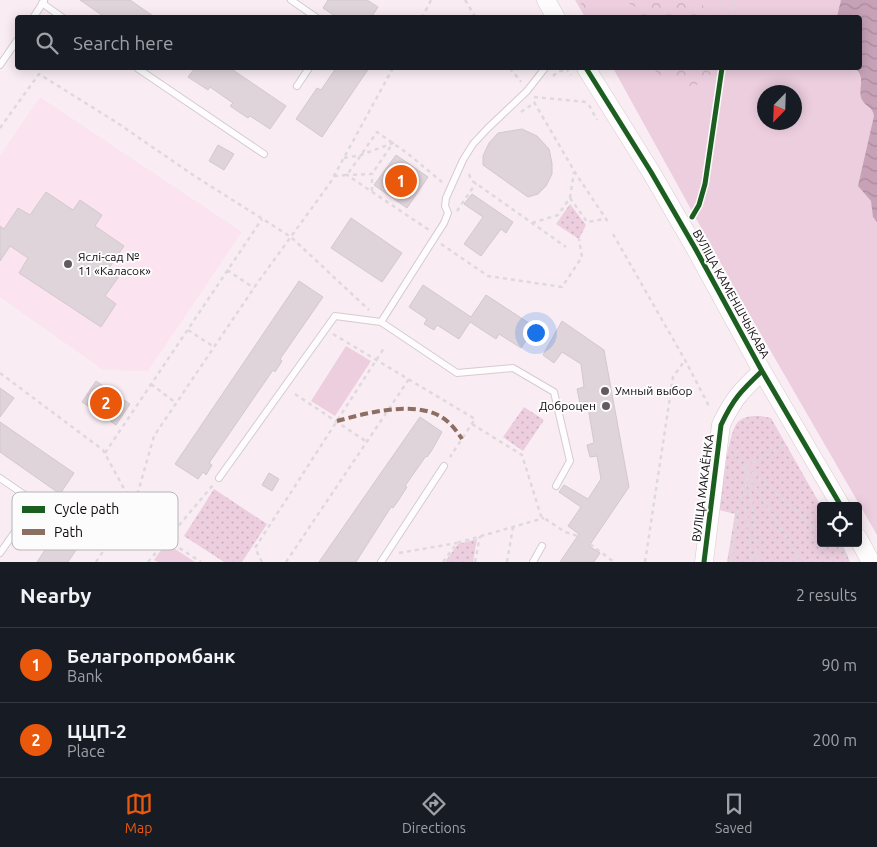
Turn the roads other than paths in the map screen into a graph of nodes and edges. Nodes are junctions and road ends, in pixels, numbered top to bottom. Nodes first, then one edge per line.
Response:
1 (291, 0) edge
2 (546, 0) edge
3 (43, 2) edge
4 (34, 15) edge
5 (59, 15) edge
6 (313, 15) edge
7 (554, 15) edge
8 (15, 44) edge
9 (0, 65) edge
10 (140, 70) edge
11 (308, 70) edge
12 (543, 70) edge
13 (587, 70) edge
14 (297, 86) dead end
15 (264, 154) dead end
16 (381, 322) junction
17 (762, 371) junction
18 (444, 466) road end
19 (0, 478) edge
20 (219, 478) road end
21 (556, 486) dead end
22 (20, 492) edge
23 (839, 502) edge
24 (12, 536) edge
25 (862, 545) edge
26 (542, 546) dead end
27 (0, 553) edge
28 (383, 559) edge
29 (533, 562) edge
30 (704, 562) edge
31 (871, 562) edge

1 - 6 lane
2 - 7 street
3 - 4 lane
3 - 5 lane
8 - 9 lane
10 - 15 lane
11 - 14 lane
12 - 16 lane
13 - 17 street, ВУЛІЦА КАМЕНШЧЫКАВА
16 - 20 lane
16 - 21 lane
17 - 23 street, ВУЛІЦА КАМЕНШЧЫКАВА
17 - 30 street, ВУЛІЦА МАКАЁНКА
18 - 28 lane
19 - 22 lane
24 - 27 lane
25 - 31 street
26 - 29 lane

